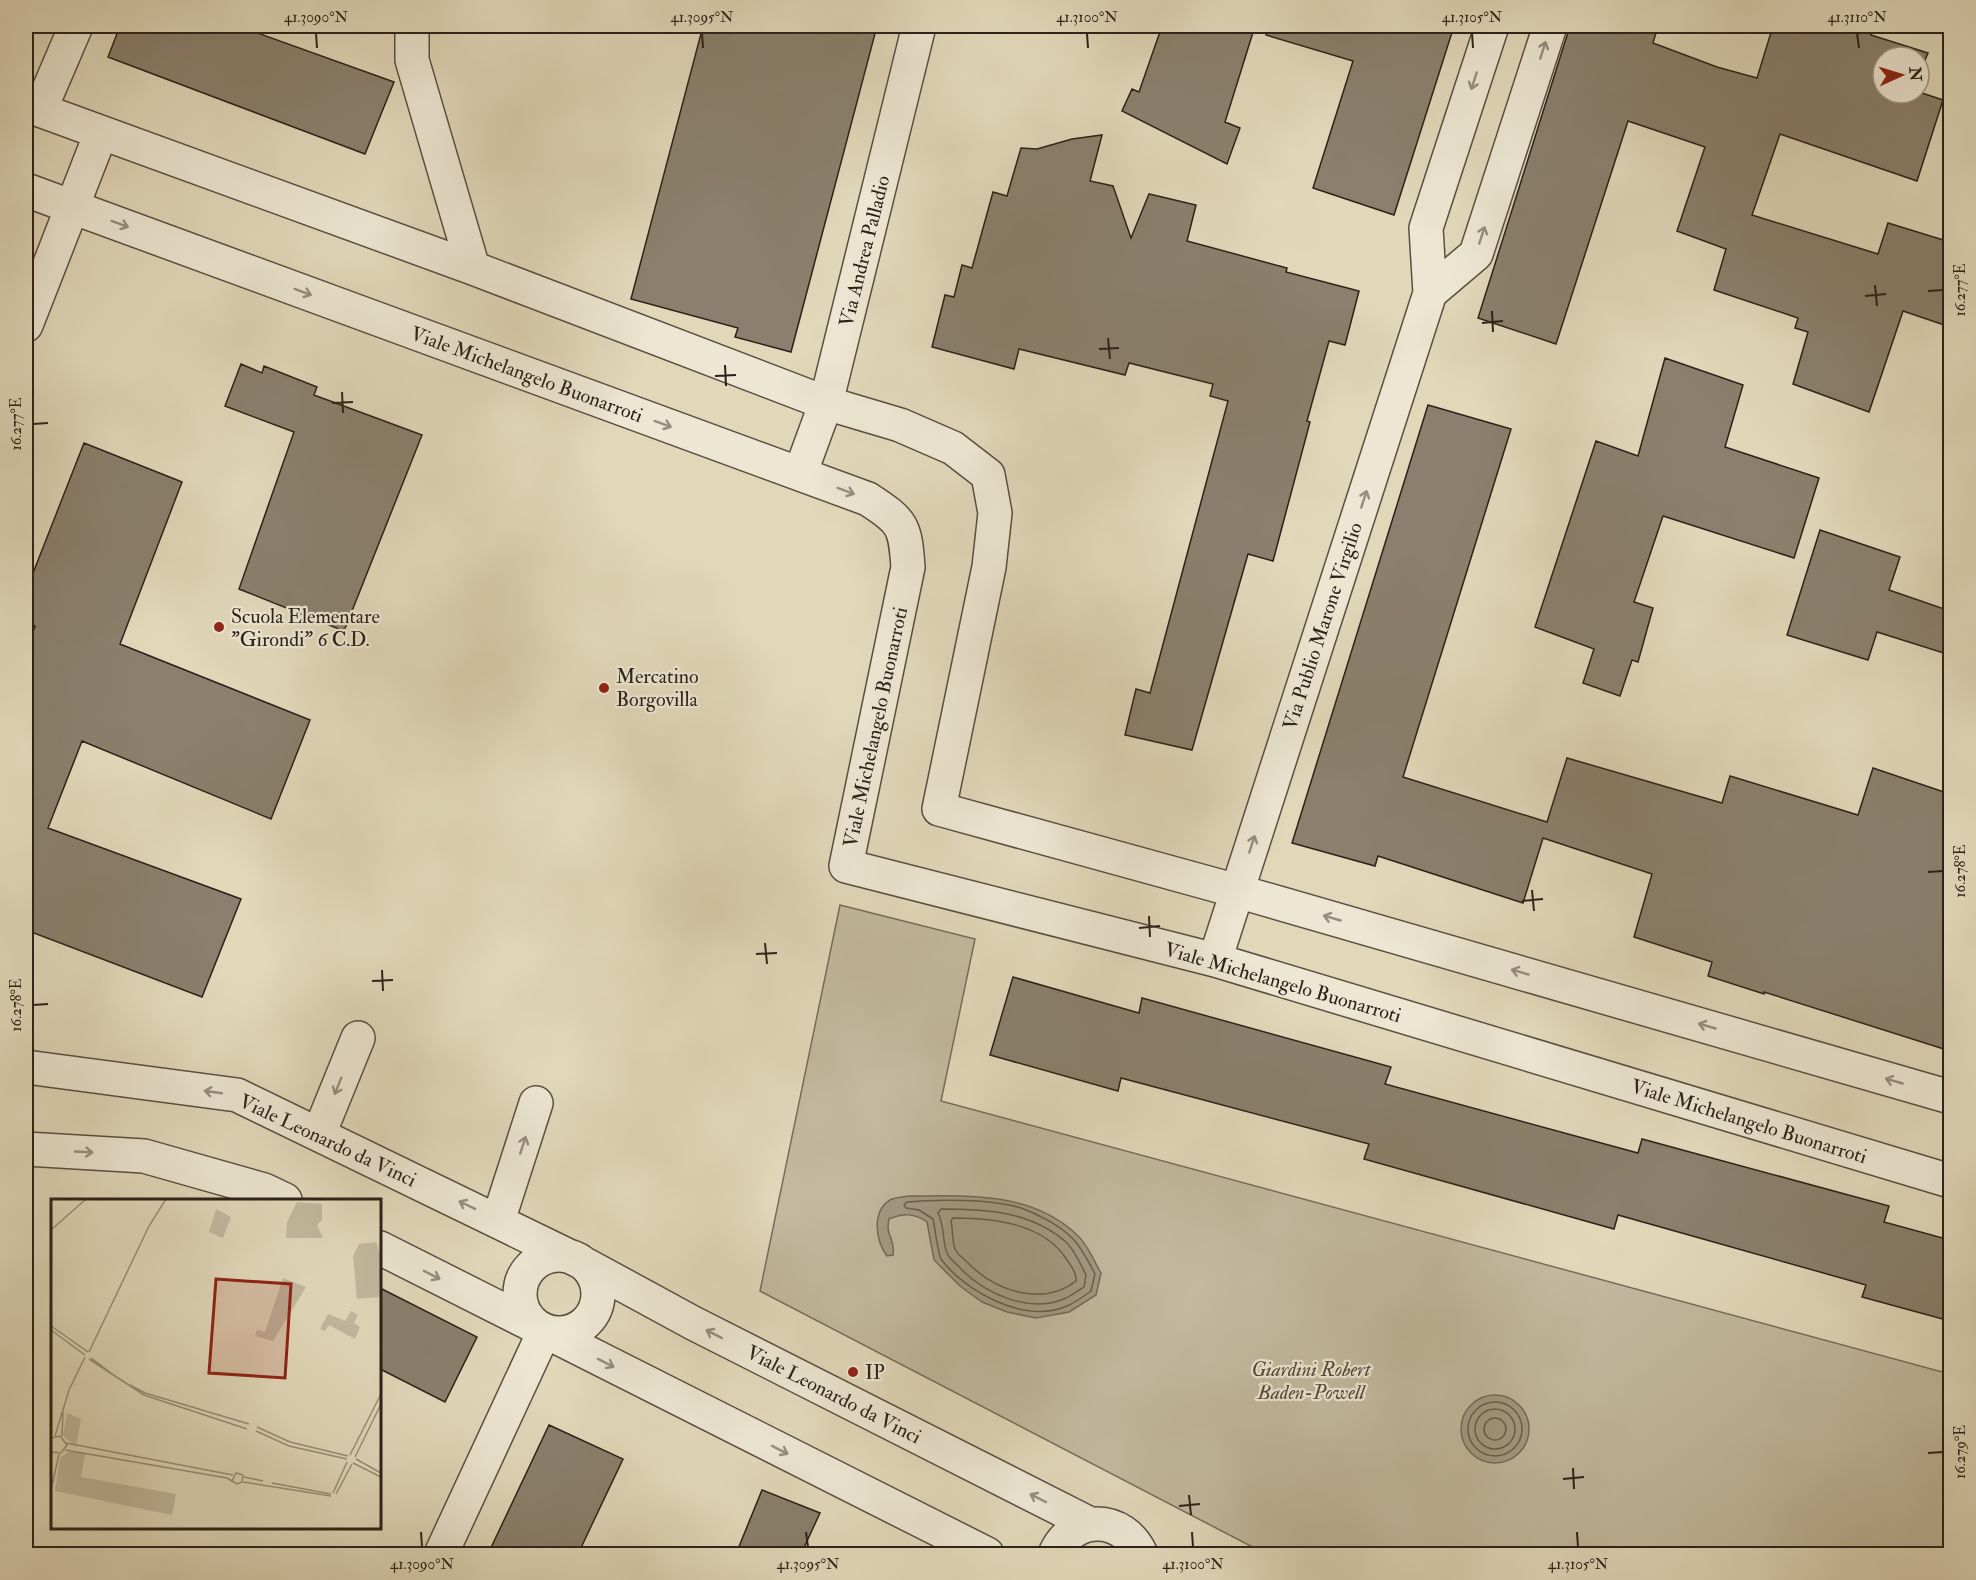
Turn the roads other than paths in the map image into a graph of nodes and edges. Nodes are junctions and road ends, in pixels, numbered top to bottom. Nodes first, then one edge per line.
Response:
1 (76, 26) edge
2 (412, 26) edge
3 (919, 26) edge
4 (1492, 26) edge
5 (1550, 26) edge
6 (33, 108) edge
7 (101, 133) junction
8 (26, 189) edge
9 (72, 207) junction
10 (473, 268) junction
11 (1430, 292) junction
12 (26, 325) edge
13 (826, 403) junction
14 (800, 474) junction
15 (1237, 891) junction
16 (1215, 960) junction
17 (358, 1038) dead end
18 (26, 1067) edge
19 (1950, 1097) edge
20 (536, 1103) dead end
21 (319, 1134) junction
22 (26, 1149) edge
23 (1950, 1181) edge
24 (283, 1199) edge
25 (498, 1221) junction
26 (381, 1249) edge
27 (579, 1261) junction
28 (544, 1332) junction
29 (1090, 1524) junction
30 (1145, 1551) edge
31 (441, 1554) edge
32 (987, 1554) edge
33 (1055, 1554) edge

1 - 6 street
2 - 10 street
3 - 13 street, Via Andrea Palladio
4 -> 11 street, Via Publio Marone Virgilio
11 -> 5 street
6 - 7 street
7 - 9 street
7 - 10 street
8 - 9 street, Viale Michelangelo Buonarroti
9 - 12 street
9 -> 14 street, Viale Michelangelo Buonarroti
10 - 13 street
15 -> 11 street, Via Publio Marone Virgilio
13 - 14 street, Via Andrea Palladio
13 - 15 street
14 -> 16 street, Viale Michelangelo Buonarroti
15 - 16 street, Via Publio Marone Virgilio
19 -> 15 street
16 - 23 street, Viale Michelangelo Buonarroti
17 -> 21 street
21 -> 18 street, Viale Leonardo da Vinci
25 -> 20 street
25 -> 21 street, Viale Leonardo da Vinci
22 -> 24 street
25 - 27 street, Viale Leonardo da Vinci
26 -> 28 street, Viale Leonardo da Vinci
27 - 28 street, Viale Leonardo da Vinci
27 - 28 street, Viale Leonardo da Vinci
29 -> 27 street, Viale Leonardo da Vinci
28 - 31 street
28 -> 32 street, Viale Leonardo da Vinci
29 - 30 street, Viale Leonardo da Vinci
29 - 33 street

